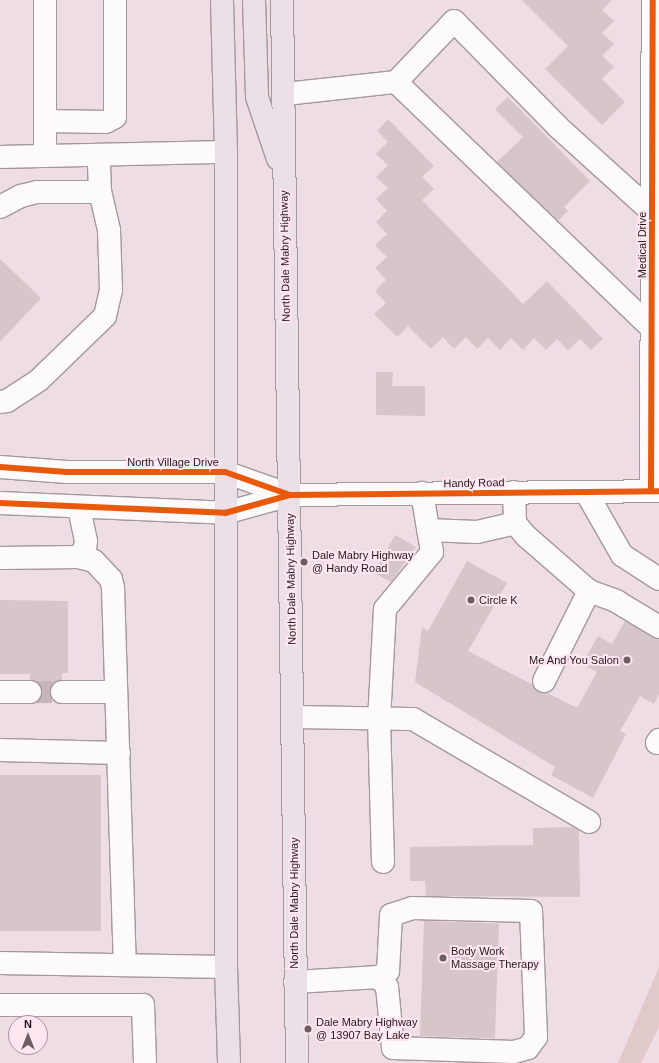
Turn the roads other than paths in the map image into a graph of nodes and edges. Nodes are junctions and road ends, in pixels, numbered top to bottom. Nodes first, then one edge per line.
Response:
1 (45, 0) edge
2 (115, 0) edge
3 (222, 0) edge
4 (254, 0) edge
5 (282, 0) edge
6 (653, 0) edge
7 (396, 82) junction
8 (284, 94) junction
9 (44, 121) junction
10 (226, 152) junction
11 (99, 155) junction
12 (44, 156) junction
13 (0, 157) edge
14 (283, 173) junction
15 (100, 192) junction
16 (0, 207) edge
17 (652, 212) junction
18 (652, 328) junction
19 (0, 402) edge
20 (0, 467) edge
21 (225, 472) junction
22 (655, 491) edge
23 (514, 492) junction
24 (586, 492) junction
25 (422, 493) junction
26 (290, 495) junction
27 (0, 503) edge
28 (80, 509) junction
29 (225, 513) junction
30 (515, 523) junction
31 (428, 530) junction
32 (78, 557) junction
33 (0, 558) edge
34 (659, 579) edge
35 (589, 591) junction
36 (659, 627) edge
37 (544, 681) dead end
38 (0, 692) edge
39 (30, 692) tunnel mouth
40 (62, 692) tunnel mouth
41 (114, 692) junction
42 (293, 717) junction
43 (379, 720) junction
44 (0, 750) edge
45 (120, 753) junction
46 (589, 822) dead end
47 (383, 862) dead end
48 (0, 963) edge
49 (125, 965) junction
50 (226, 967) junction
51 (379, 977) junction
52 (295, 982) junction
53 (0, 1005) edge
54 (145, 1063) edge
55 (229, 1063) edge
56 (297, 1063) edge

1 - 9 street
2 - 9 street
3 - 10 main road
4 - 14 main road
5 - 8 main road, North Dale Mabry Highway
6 - 17 street, Medical Drive
7 - 8 street
7 - 17 street
7 - 18 street
8 - 14 main road, North Dale Mabry Highway
9 - 12 street
10 - 11 street
10 - 21 main road
11 - 12 street
11 - 15 street
12 - 13 street
14 - 26 main road, North Dale Mabry Highway
15 - 16 street
15 - 19 street
17 - 18 street, Medical Drive
18 - 22 street, Medical Drive
20 - 21 street, North Village Drive
21 - 26 street, North Village Drive
21 - 29 main road
22 - 24 street, Handy Road
23 - 24 street, Handy Road
23 - 25 street, Handy Road
23 - 30 street
24 - 34 street
25 - 26 street, Handy Road
25 - 31 street
26 - 29 street
26 - 42 main road, North Dale Mabry Highway
27 - 28 street
28 - 29 street
28 - 32 street
29 - 50 main road
30 - 31 street
30 - 35 street
31 - 43 street
32 - 33 street
32 - 41 street
35 - 36 street
35 - 37 street
38 - 39 street
40 - 41 street
41 - 45 street
42 - 43 street
42 - 52 main road, North Dale Mabry Highway
43 - 46 street
43 - 47 street
44 - 45 street
45 - 49 street
48 - 49 street
49 - 50 street
50 - 55 main road
51 - 51 street
51 - 52 street
52 - 56 main road, North Dale Mabry Highway
53 - 54 street

